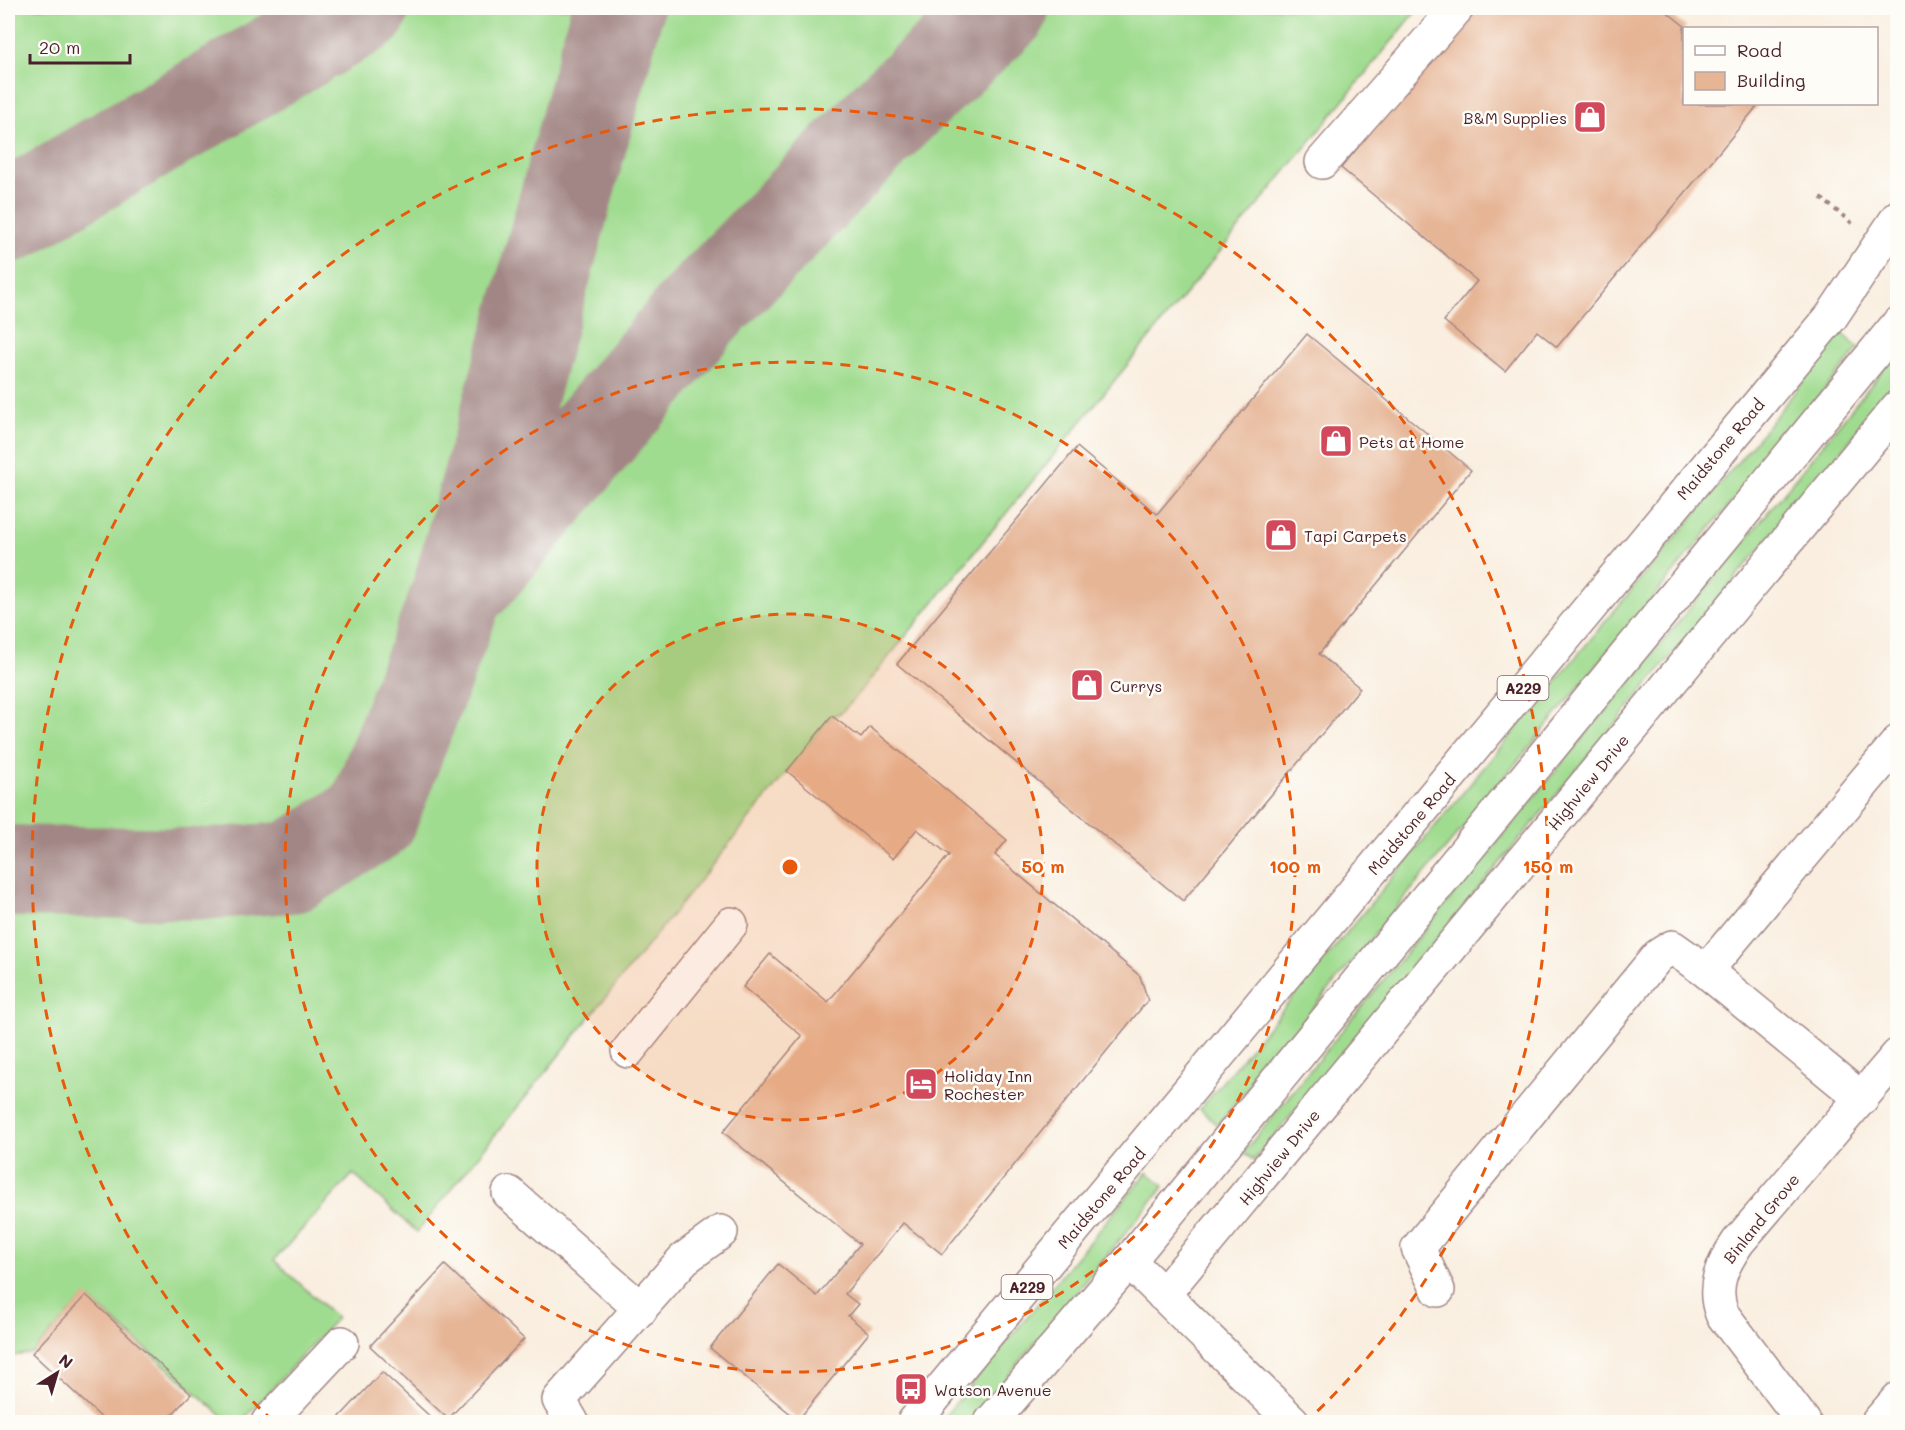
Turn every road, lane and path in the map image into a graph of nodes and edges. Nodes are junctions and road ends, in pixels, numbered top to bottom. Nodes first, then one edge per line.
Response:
1 (1457, 8) edge
2 (1322, 162) dead end
3 (1821, 198) dead end
4 (1898, 218) edge
5 (1862, 223) dead end
6 (1898, 324) edge
7 (1898, 408) edge
8 (1898, 742) edge
9 (731, 924) dead end
10 (1706, 971) junction
11 (628, 1052) dead end
12 (1898, 1055) edge
13 (1862, 1099) junction
14 (509, 1193) dead end
15 (721, 1232) dead end
16 (1129, 1261) junction
17 (1438, 1290) dead end
18 (1163, 1295) junction
19 (641, 1309) junction
20 (342, 1344) dead end
21 (1898, 1399) edge
22 (268, 1422) edge
23 (572, 1422) edge
24 (914, 1422) edge
25 (991, 1422) edge
26 (1293, 1422) edge
27 (1804, 1422) edge
28 (1878, 1422) edge

1 - 2 main road
3 - 5 path
4 - 24 main road, Maidstone Road / A229
6 - 16 main road
7 - 18 main road, Highview Drive
8 - 10 main road
9 - 11 main road
10 - 13 main road
10 - 17 main road
12 - 13 main road, Binland Grove
13 - 27 main road, Binland Grove
14 - 19 main road
15 - 19 main road
16 - 18 main road
16 - 25 main road
18 - 26 main road
19 - 23 main road
20 - 22 main road
21 - 28 main road

